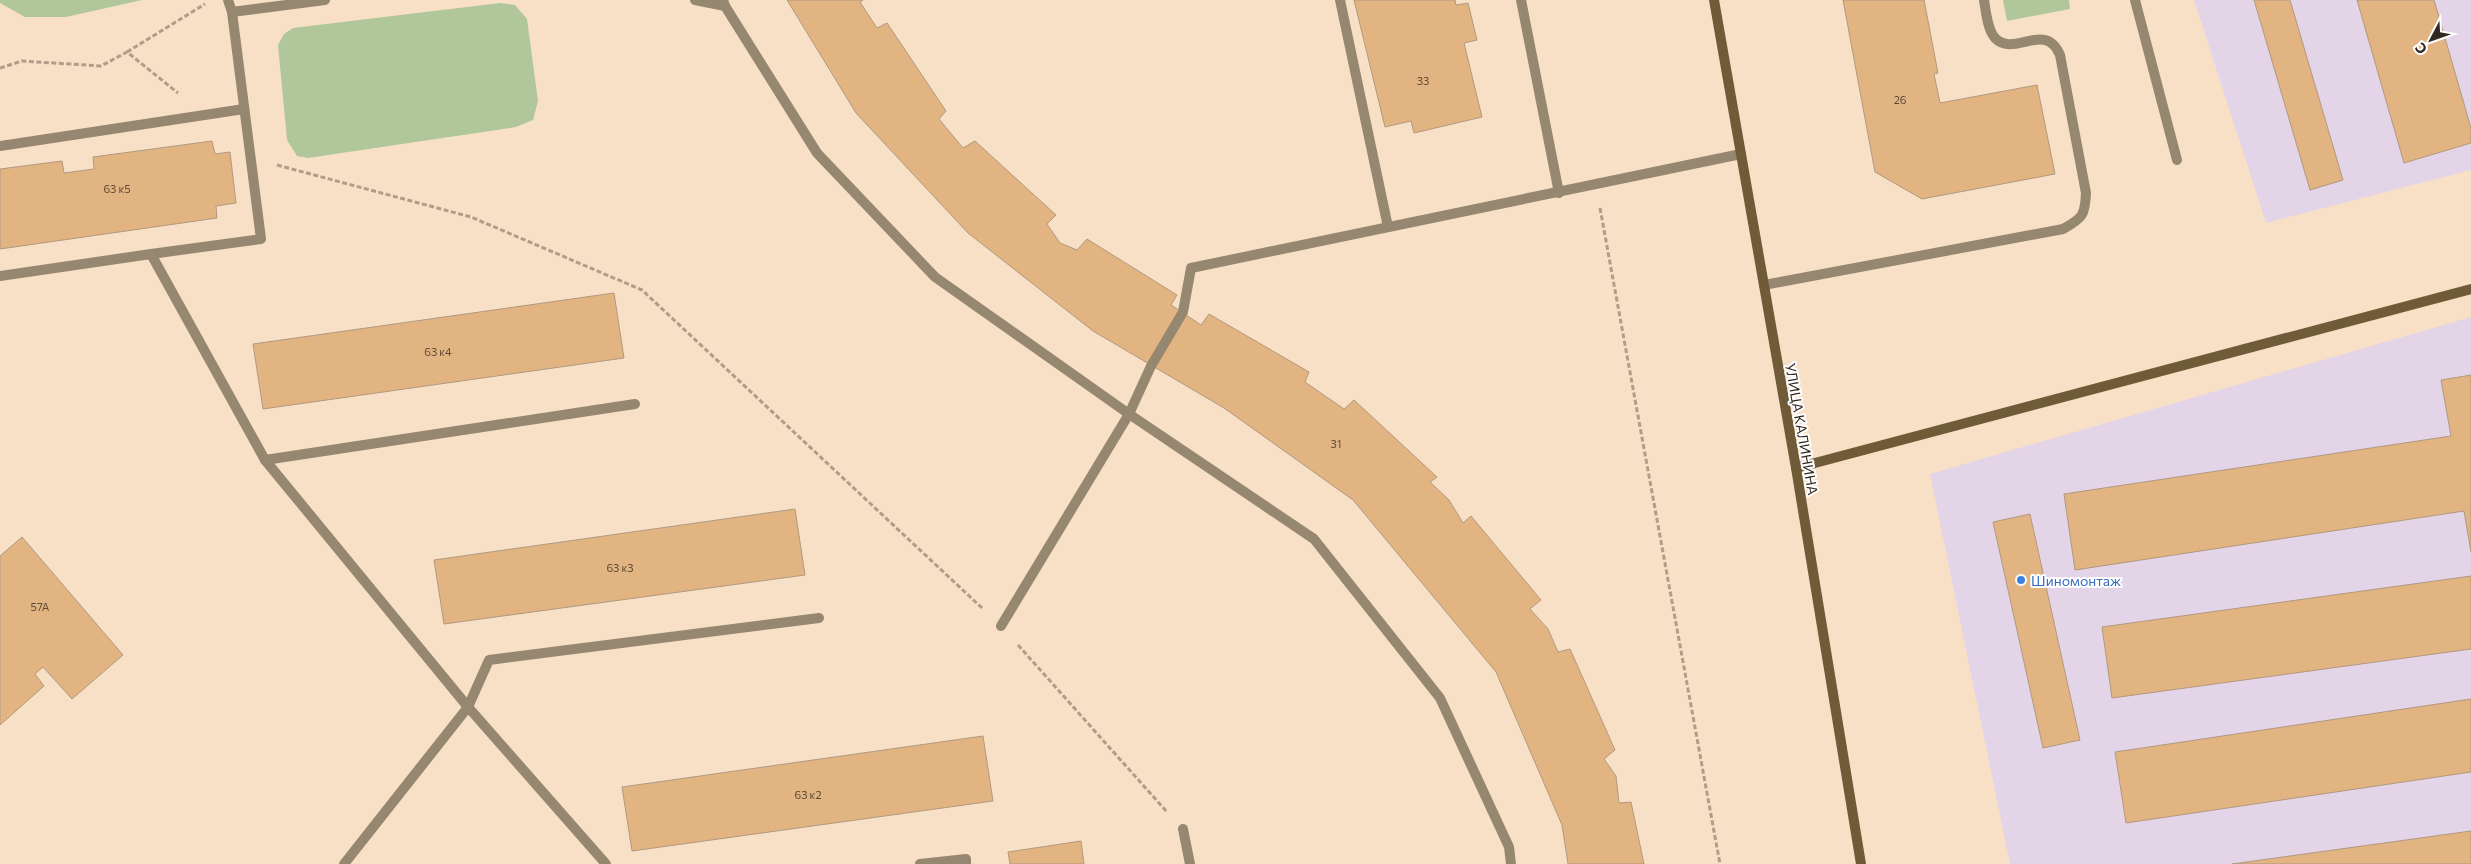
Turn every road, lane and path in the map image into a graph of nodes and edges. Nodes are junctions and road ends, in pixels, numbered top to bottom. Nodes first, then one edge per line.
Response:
1 (210, 0) edge
2 (228, 0) edge
3 (325, 0) edge
4 (695, 0) edge
5 (1340, 0) edge
6 (1521, 0) edge
7 (1714, 0) edge
8 (1984, 0) edge
9 (2135, 0) edge
10 (724, 3) edge
11 (232, 12) junction
12 (126, 52) junction
13 (0, 68) edge
14 (186, 95) dead end
15 (244, 109) junction
16 (0, 146) edge
17 (1741, 154) junction
18 (250, 158) junction
19 (2177, 160) dead end
20 (1596, 185) junction
21 (1559, 193) junction
22 (1388, 227) junction
23 (151, 254) junction
24 (0, 276) edge
25 (1764, 285) junction
26 (2471, 289) edge
27 (635, 404) dead end
28 (1130, 414) junction
29 (265, 460) junction
30 (1796, 468) junction
31 (819, 618) dead end
32 (1001, 626) junction
33 (468, 707) junction
34 (1183, 829) joint
35 (344, 864) edge
36 (606, 864) edge
37 (920, 864) edge
38 (966, 864) edge
39 (1190, 864) edge
40 (1510, 864) edge
41 (1720, 864) edge
42 (1861, 864) edge

1 - 12 path
2 - 11 lane
3 - 11 lane
4 - 10 lane
5 - 22 lane
6 - 21 lane
7 - 17 main road, УЛИЦА КАЛИНИНА
8 - 25 lane
9 - 19 lane
10 - 28 lane
11 - 15 lane
12 - 13 path
12 - 14 path
15 - 16 lane
15 - 18 lane
17 - 20 lane
17 - 25 main road, УЛИЦА КАЛИНИНА
18 - 23 lane
18 - 32 path
20 - 21 lane
20 - 41 path
21 - 22 lane
22 - 28 lane
23 - 24 lane
23 - 29 lane
25 - 30 main road, УЛИЦА КАЛИНИНА
26 - 30 main road
27 - 29 lane
28 - 32 lane
28 - 40 lane
29 - 33 lane
30 - 42 main road, УЛИЦА КАЛИНИНА
31 - 33 lane
32 - 34 path
33 - 35 lane
33 - 36 lane
34 - 39 lane
37 - 38 lane

